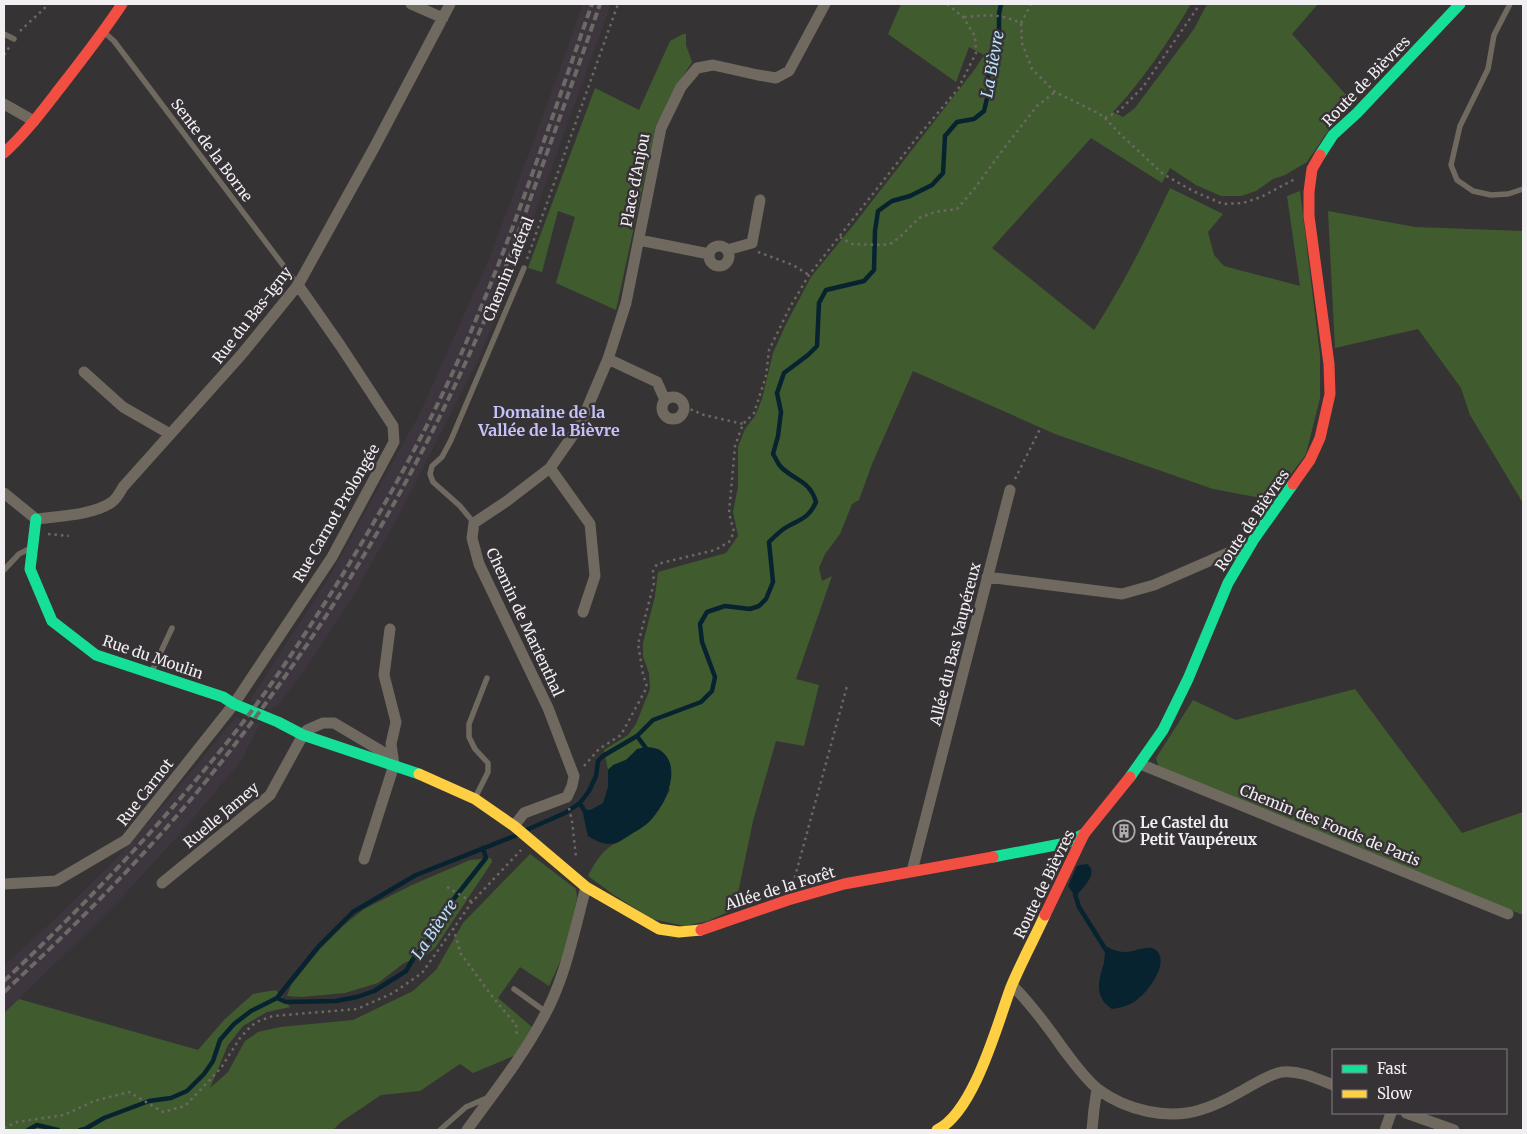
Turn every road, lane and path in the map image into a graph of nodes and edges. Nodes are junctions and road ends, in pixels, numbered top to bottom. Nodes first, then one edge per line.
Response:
1 (49, 4) edge
2 (122, 4) edge
3 (411, 4) edge
4 (450, 4) edge
5 (618, 4) edge
6 (825, 4) edge
7 (947, 4) edge
8 (1031, 4) edge
9 (1200, 4) edge
10 (1460, 4) edge
11 (1510, 4) edge
12 (963, 17) junction
13 (443, 18) junction
14 (1021, 23) junction
15 (104, 31) junction
16 (4, 34) edge
17 (14, 39) junction
18 (4, 55) edge
19 (1055, 92) junction
20 (4, 104) edge
21 (1105, 118) junction
22 (34, 121) junction
23 (4, 153) edge
24 (1312, 169) junction
25 (1523, 189) edge
26 (760, 200) dead end
27 (840, 237) junction
28 (639, 240) junction
29 (752, 243) junction
30 (727, 250) junction
31 (709, 254) junction
32 (524, 268) joint
33 (809, 274) junction
34 (298, 285) junction
35 (608, 359) junction
36 (84, 372) dead end
37 (665, 400) junction
38 (684, 410) junction
39 (743, 424) junction
40 (1040, 429) dead end
41 (170, 434) junction
42 (550, 468) junction
43 (1010, 490) joint
44 (4, 493) edge
45 (474, 523) junction
46 (36, 525) junction
47 (69, 536) dead end
48 (33, 547) junction
49 (1244, 554) junction
50 (4, 570) edge
51 (987, 577) junction
52 (583, 612) dead end
53 (172, 628) dead end
54 (390, 629) dead end
55 (152, 673) junction
56 (487, 678) dead end
57 (847, 686) dead end
58 (234, 704) junction
59 (303, 735) junction
60 (393, 761) junction
61 (1140, 764) junction
62 (574, 776) junction
63 (475, 799) junction
64 (568, 806) dead end
65 (514, 826) junction
66 (1084, 834) junction
67 (530, 840) junction
68 (364, 860) dead end
69 (912, 871) junction
70 (568, 872) junction
71 (162, 883) dead end
72 (4, 884) edge
73 (447, 887) dead end
74 (586, 887) junction
75 (788, 900) junction
76 (472, 902) junction
77 (1508, 914) dead end
78 (453, 928) junction
79 (1012, 985) junction
80 (514, 989) dead end
81 (546, 1012) junction
82 (514, 1041) dead end
83 (1332, 1085) edge
84 (1097, 1089) junction
85 (492, 1096) junction
86 (1391, 1114) edge
87 (1409, 1114) edge
88 (4, 1128) edge
89 (440, 1130) edge
90 (467, 1130) edge
91 (937, 1130) edge
92 (1092, 1130) edge
93 (1385, 1130) edge
94 (1454, 1130) edge

1 - 17 path
2 - 15 street
3 - 13 street
4 - 13 street, Rue du Bas-Igny
5 - 32 path, Chemin Latéral
6 - 28 street, Place d'Anjou
7 - 12 path
8 - 14 path
9 - 21 path
10 - 24 street, Route de Bièvres
11 - 25 lane
12 - 14 path
12 - 27 path
13 - 34 street, Rue du Bas-Igny
14 - 19 path
15 - 22 street
15 - 34 lane, Sente de la Borne
16 - 17 lane
17 - 18 path
19 - 21 path
19 - 27 path
20 - 22 street
21 - 24 path
22 - 23 street
24 - 49 street, Route de Bièvres
26 - 29 street
27 - 33 path
28 - 31 street
28 - 35 street
29 - 30 street
29 - 33 path
30 - 31 street
30 - 31 street
32 - 45 lane, Chemin Latéral
33 - 39 path
34 - 41 street, Rue du Bas-Igny
34 - 58 street, Rue Carnot Prolongée
35 - 37 street
35 - 42 street
36 - 41 street
37 - 38 street
37 - 38 street
38 - 39 path
39 - 62 path
40 - 43 path
41 - 46 street, Rue du Bas-Igny
42 - 45 street
42 - 52 street
43 - 51 street, Allée du Bas Vaupéreux
44 - 46 street
45 - 62 street, Chemin de Marienthal
46 - 47 path
46 - 48 street, Rue du Moulin
48 - 50 lane
48 - 55 street, Rue du Moulin
49 - 51 street
49 - 61 street, Route de Bièvres
51 - 69 street, Allée du Bas Vaupéreux
53 - 55 lane
54 - 60 street
55 - 58 street, Rue du Moulin
56 - 63 lane
57 - 75 path
58 - 59 street, Rue du Moulin
58 - 72 street, Rue Carnot
59 - 60 street, Rue du Moulin
59 - 60 street, Rue du Moulin
59 - 71 street, Ruelle Jamey
60 - 63 street, Rue du Moulin
60 - 68 street
61 - 66 street, Route de Bièvres
61 - 77 street, Chemin des Fonds de Paris
62 - 65 street
63 - 65 street, Rue du Moulin
64 - 70 path
65 - 67 street, Allée de la Forêt
66 - 69 street, Allée de la Forêt
66 - 79 street, Route de Bièvres
67 - 70 street, Allée de la Forêt
67 - 76 path
69 - 75 street, Allée de la Forêt
70 - 74 street, Allée de la Forêt
73 - 76 path
74 - 75 street, Allée de la Forêt
74 - 81 street
76 - 78 path
78 - 82 path
78 - 88 path
79 - 84 street
79 - 91 street, Route de Bièvres
80 - 81 lane
81 - 85 street
83 - 84 street
84 - 92 street
85 - 89 lane
85 - 90 street
86 - 93 street
87 - 94 street

